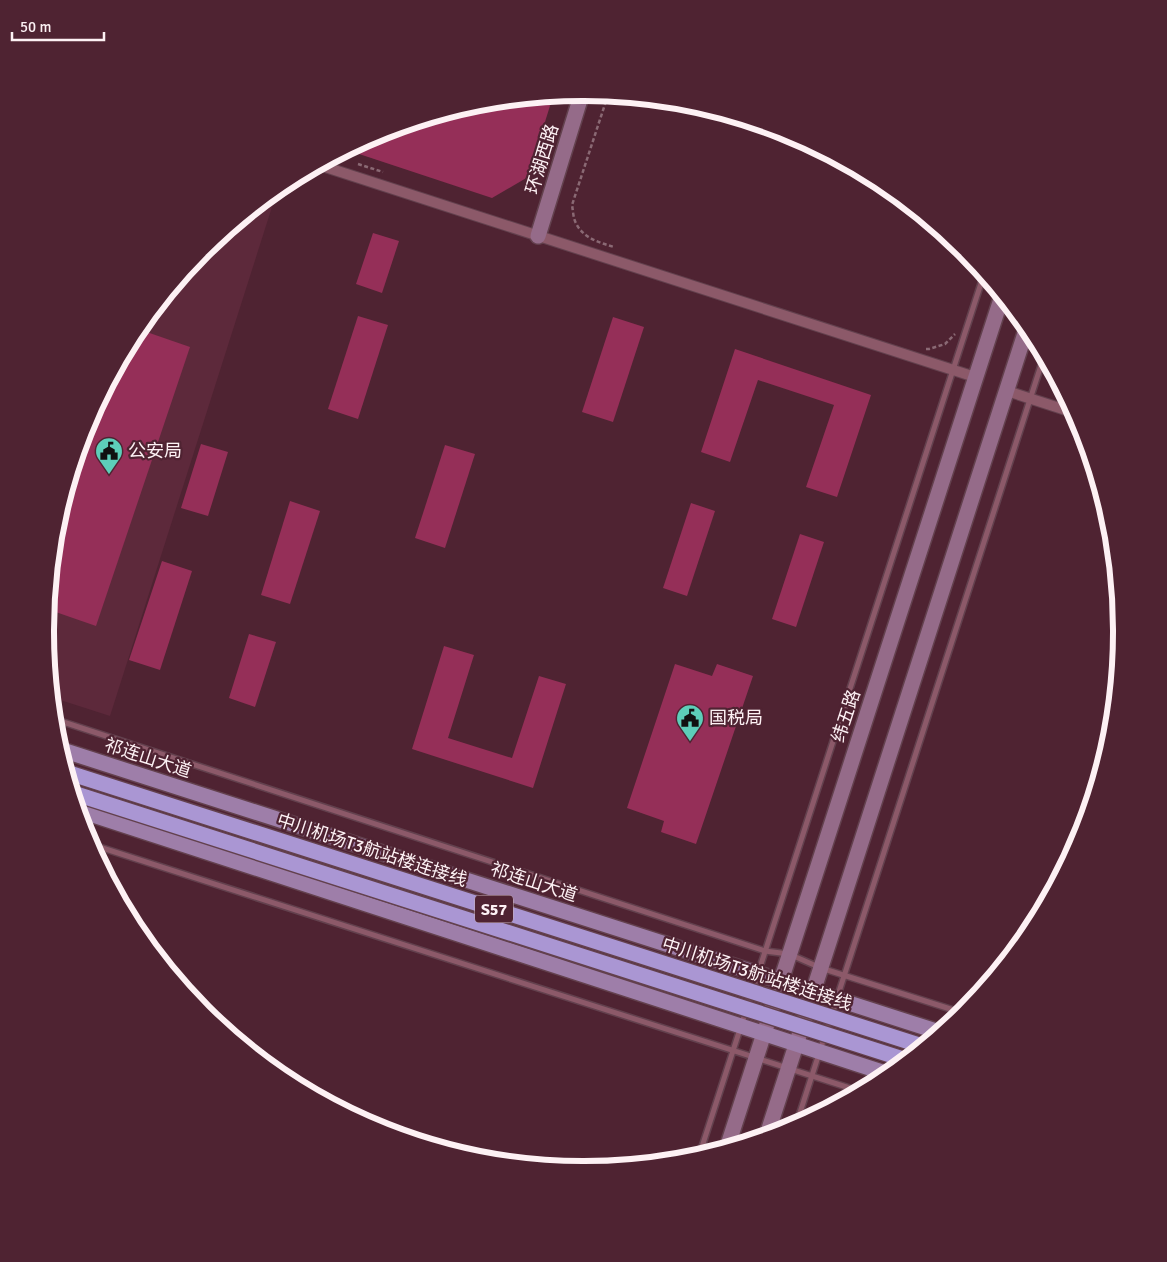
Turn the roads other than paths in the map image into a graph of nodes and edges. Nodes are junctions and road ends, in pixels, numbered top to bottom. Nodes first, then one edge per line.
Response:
1 (579, 101) edge
2 (327, 168) edge
3 (538, 236) junction
4 (982, 281) edge
5 (1000, 303) edge
6 (1024, 338) edge
7 (1041, 365) edge
8 (952, 370) junction
9 (975, 377) junction
10 (1006, 391) junction
11 (1030, 399) junction
12 (1065, 410) edge
13 (62, 722) edge
14 (68, 752) edge
15 (74, 775) edge
16 (80, 796) edge
17 (86, 813) edge
18 (100, 847) edge
19 (765, 951) junction
20 (789, 954) junction
21 (821, 968) junction
22 (758, 974) junction
23 (845, 975) junction
24 (780, 981) junction
25 (814, 992) junction
26 (837, 1000) junction
27 (954, 1009) edge
28 (741, 1027) junction
29 (932, 1030) edge
30 (763, 1034) junction
31 (915, 1044) edge
32 (796, 1045) junction
33 (733, 1051) junction
34 (820, 1052) junction
35 (897, 1057) edge
36 (756, 1058) junction
37 (789, 1069) junction
38 (878, 1071) edge
39 (812, 1076) junction
40 (850, 1089) edge
41 (800, 1114) edge
42 (771, 1126) edge
43 (728, 1141) edge
44 (702, 1148) edge

1 - 3 street, 环湖西路
2 - 3 street
3 - 8 street
4 - 8 lane
5 - 9 street, 纬五路
6 - 10 street
7 - 11 lane
8 - 9 street
8 - 19 lane
9 - 20 street, 纬五路
10 - 11 street
10 - 21 street
11 - 12 street
11 - 23 lane
13 - 19 lane
14 - 22 main road, 祁连山大道
15 - 31 highway, 中川机场T3航站楼连接线 / S57, bridge
16 - 35 highway, 中川机场T3航站楼连接线 / S57, bridge
17 - 28 main road
18 - 33 lane
19 - 20 lane
19 - 22 lane
20 - 21 lane
20 - 24 street, 纬五路
21 - 23 lane
21 - 25 street
22 - 24 main road, 祁连山大道
22 - 28 lane
23 - 26 lane
23 - 27 lane
24 - 25 main road, 祁连山大道
24 - 30 street, 纬五路
25 - 26 main road, 祁连山大道
25 - 32 street
26 - 29 main road, 祁连山大道
26 - 34 lane
28 - 30 main road
28 - 33 lane
30 - 32 main road
30 - 36 street, 纬五路
32 - 34 main road
32 - 37 street
33 - 36 lane
33 - 44 lane
34 - 38 main road
34 - 39 lane
36 - 37 lane
36 - 43 street, 纬五路
37 - 39 lane
37 - 42 street
39 - 40 lane
39 - 41 lane

